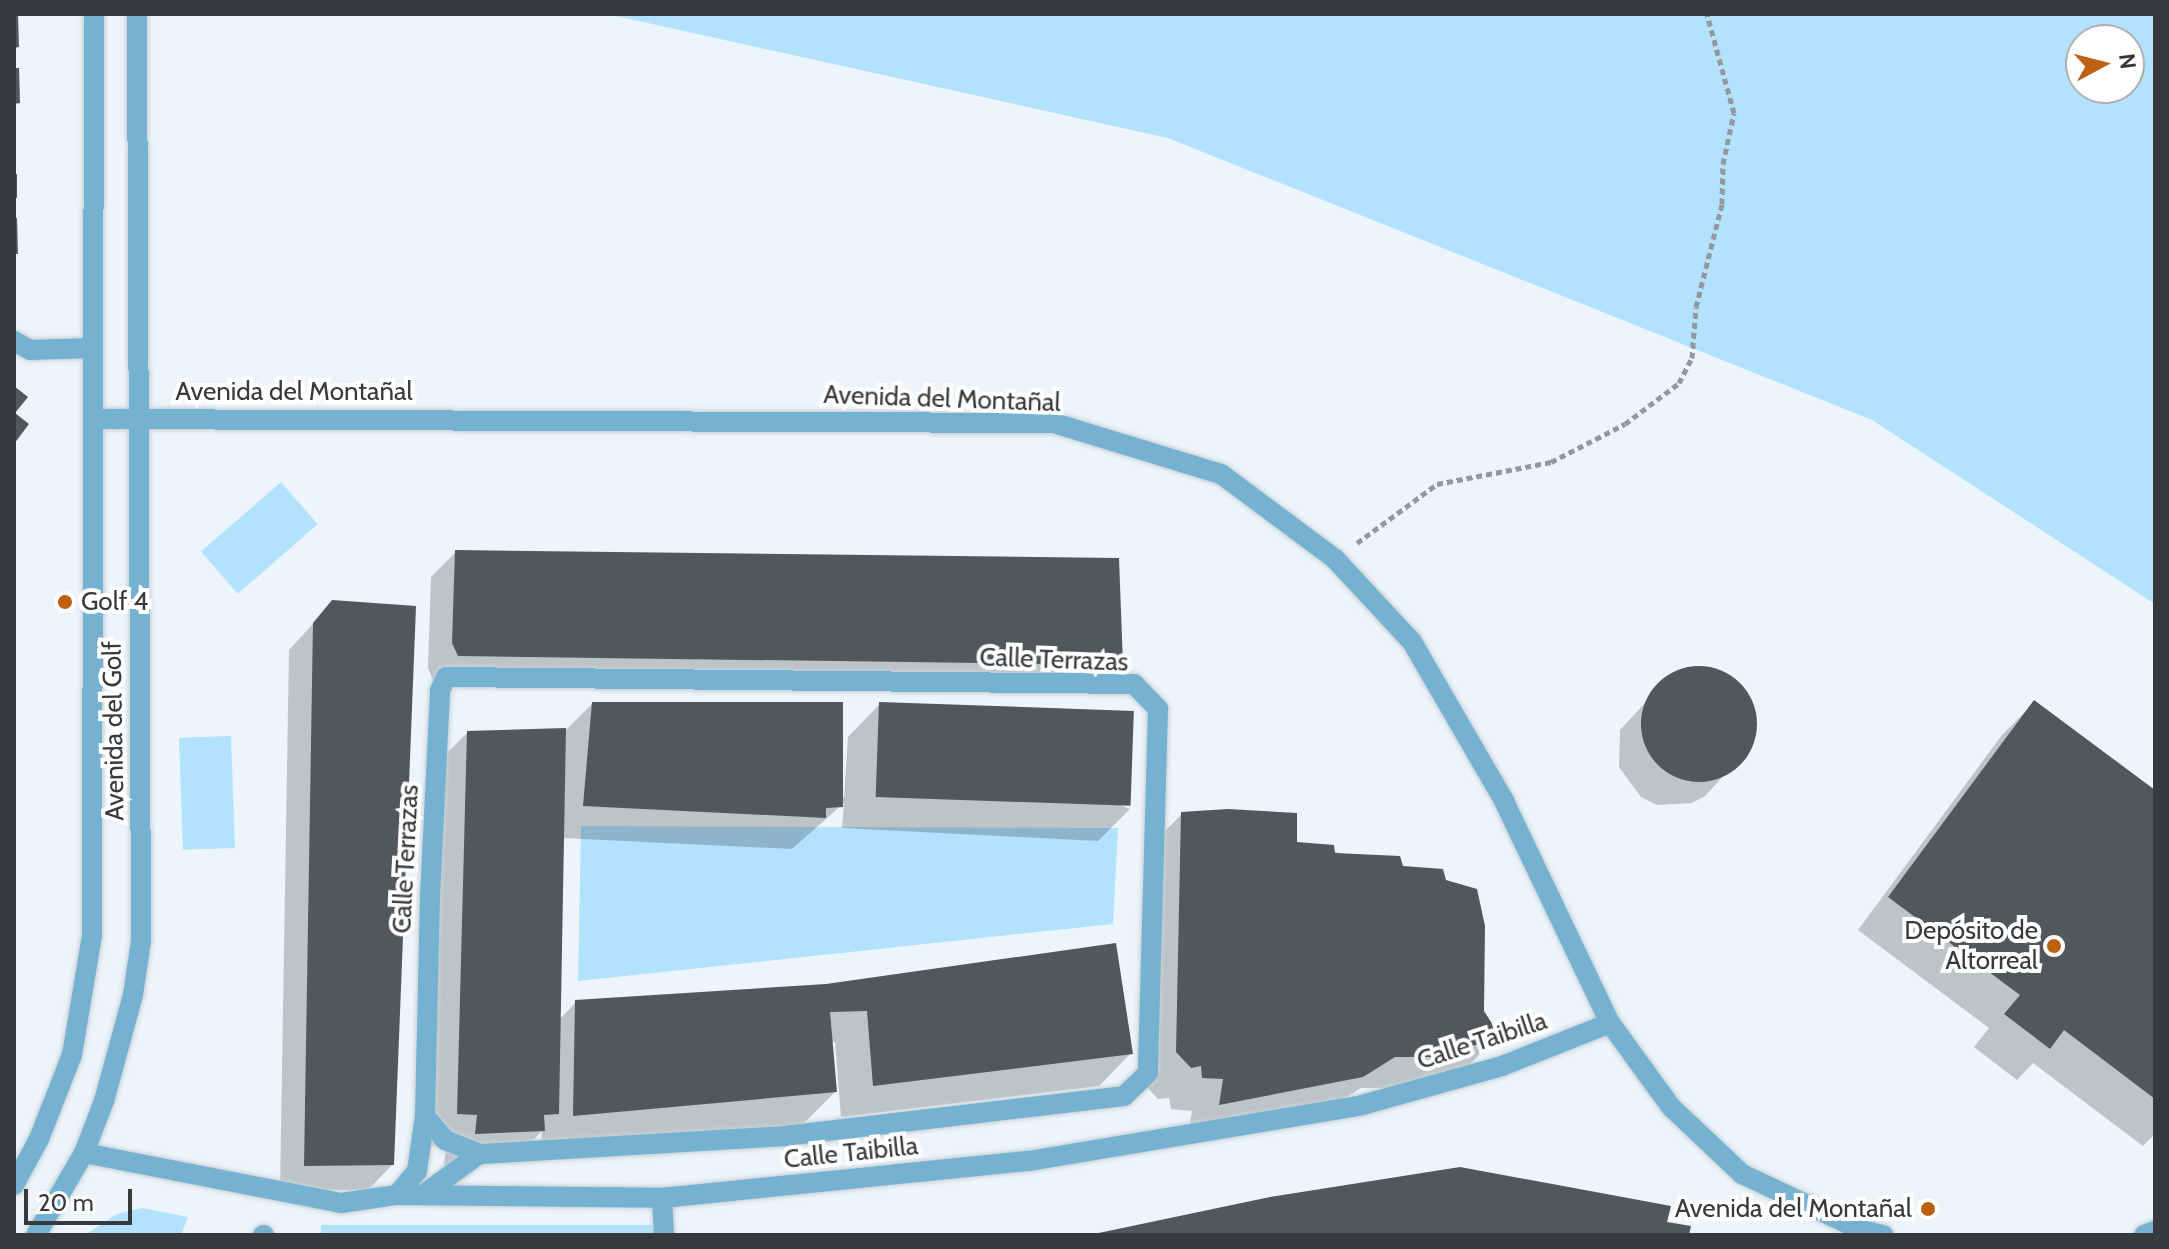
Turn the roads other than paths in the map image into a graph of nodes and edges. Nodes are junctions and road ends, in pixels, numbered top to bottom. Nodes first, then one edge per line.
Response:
1 (94, 14) edge
2 (137, 14) edge
3 (14, 341) edge
4 (93, 348) junction
5 (139, 417) junction
6 (94, 419) junction
7 (1610, 1023) junction
8 (425, 1116) junction
9 (84, 1153) junction
10 (479, 1154) junction
11 (14, 1185) edge
12 (397, 1195) junction
13 (423, 1195) junction
14 (662, 1198) junction
15 (2155, 1231) edge
16 (36, 1235) edge
17 (664, 1235) edge
18 (1883, 1235) edge
19 (2144, 1235) edge

1 - 4 street, Avenida del Golf
2 - 5 street, Avenida del Golf
3 - 4 street
4 - 6 street, Avenida del Golf
5 - 6 street, Avenida del Montañal
5 - 7 street, Avenida del Montañal
5 - 9 street, Avenida del Golf
6 - 11 street, Avenida del Golf
7 - 14 street, Calle Taibilla
7 - 18 street, Avenida del Montañal
8 - 10 street
8 - 10 street, Calle Terrazas
8 - 12 street, Calle Terrazas
9 - 12 street, Calle Taibilla
9 - 16 street, Avenida del Golf
10 - 13 street
12 - 13 street, Calle Taibilla
13 - 14 street, Calle Taibilla
14 - 17 street
15 - 19 street

